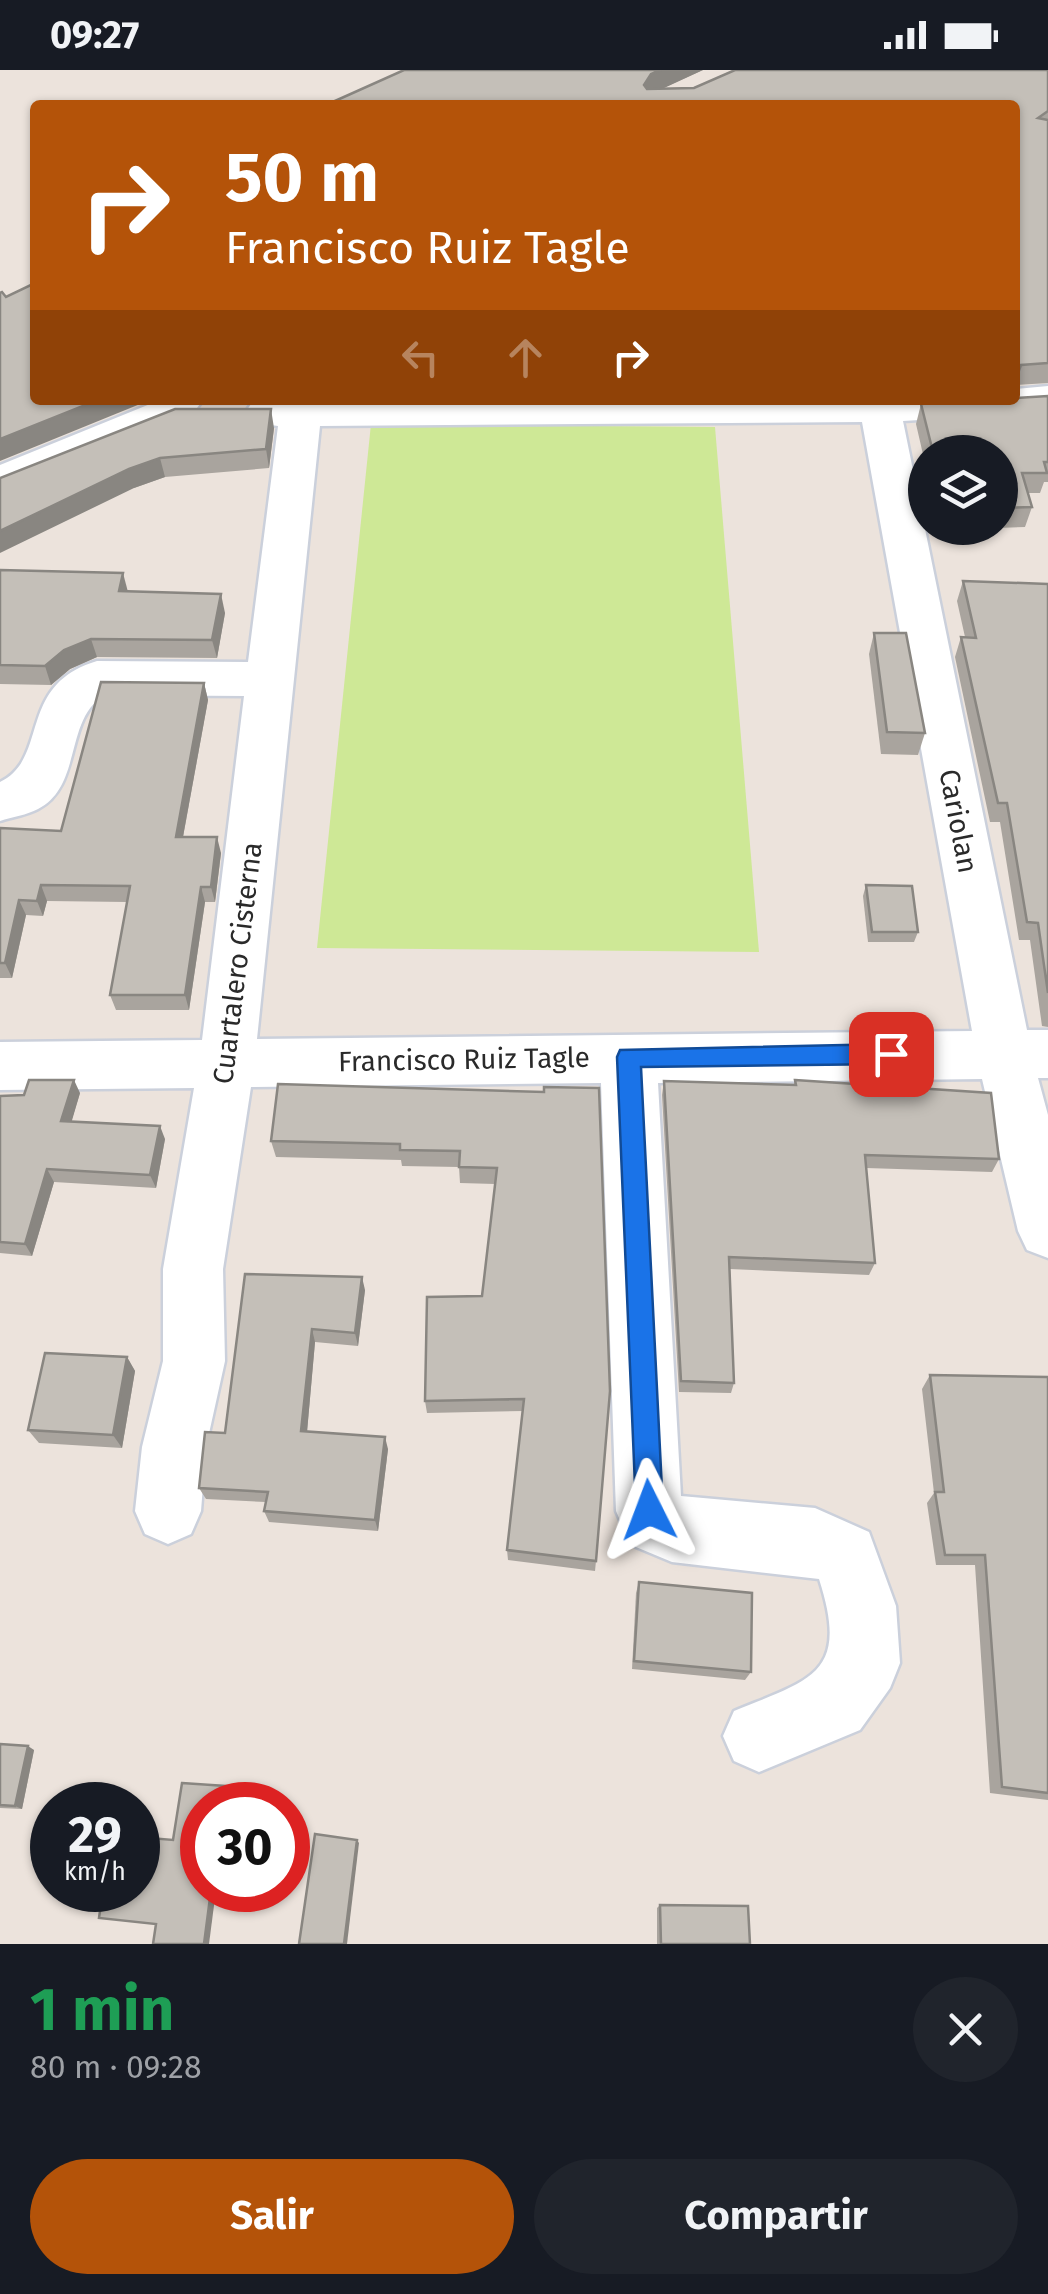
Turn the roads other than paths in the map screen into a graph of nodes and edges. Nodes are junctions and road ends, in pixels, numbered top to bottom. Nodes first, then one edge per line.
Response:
1 (1048, 399) edge
2 (1020, 400) edge
3 (936, 405) edge
4 (178, 406) edge
5 (880, 408) junction
6 (300, 414) junction
7 (0, 480) edge
8 (272, 679) junction
9 (0, 802) edge
10 (1026, 1053) edge
11 (628, 1057) junction
12 (227, 1062) junction
13 (0, 1066) edge
14 (1048, 1231) edge
15 (168, 1511) dead end
16 (759, 1736) dead end

1 - 2 street
3 - 5 street
4 - 6 street
4 - 7 street
5 - 6 street
5 - 10 street, Cariolan
6 - 8 street, Cuartalero Cisterna
8 - 9 street
8 - 12 street, Cuartalero Cisterna
10 - 11 street, Francisco Ruiz Tagle
10 - 14 street, Cariolan
11 - 12 street, Francisco Ruiz Tagle
11 - 16 street
12 - 13 street, Francisco Ruiz Tagle
12 - 15 street, Cuartalero Cisterna

